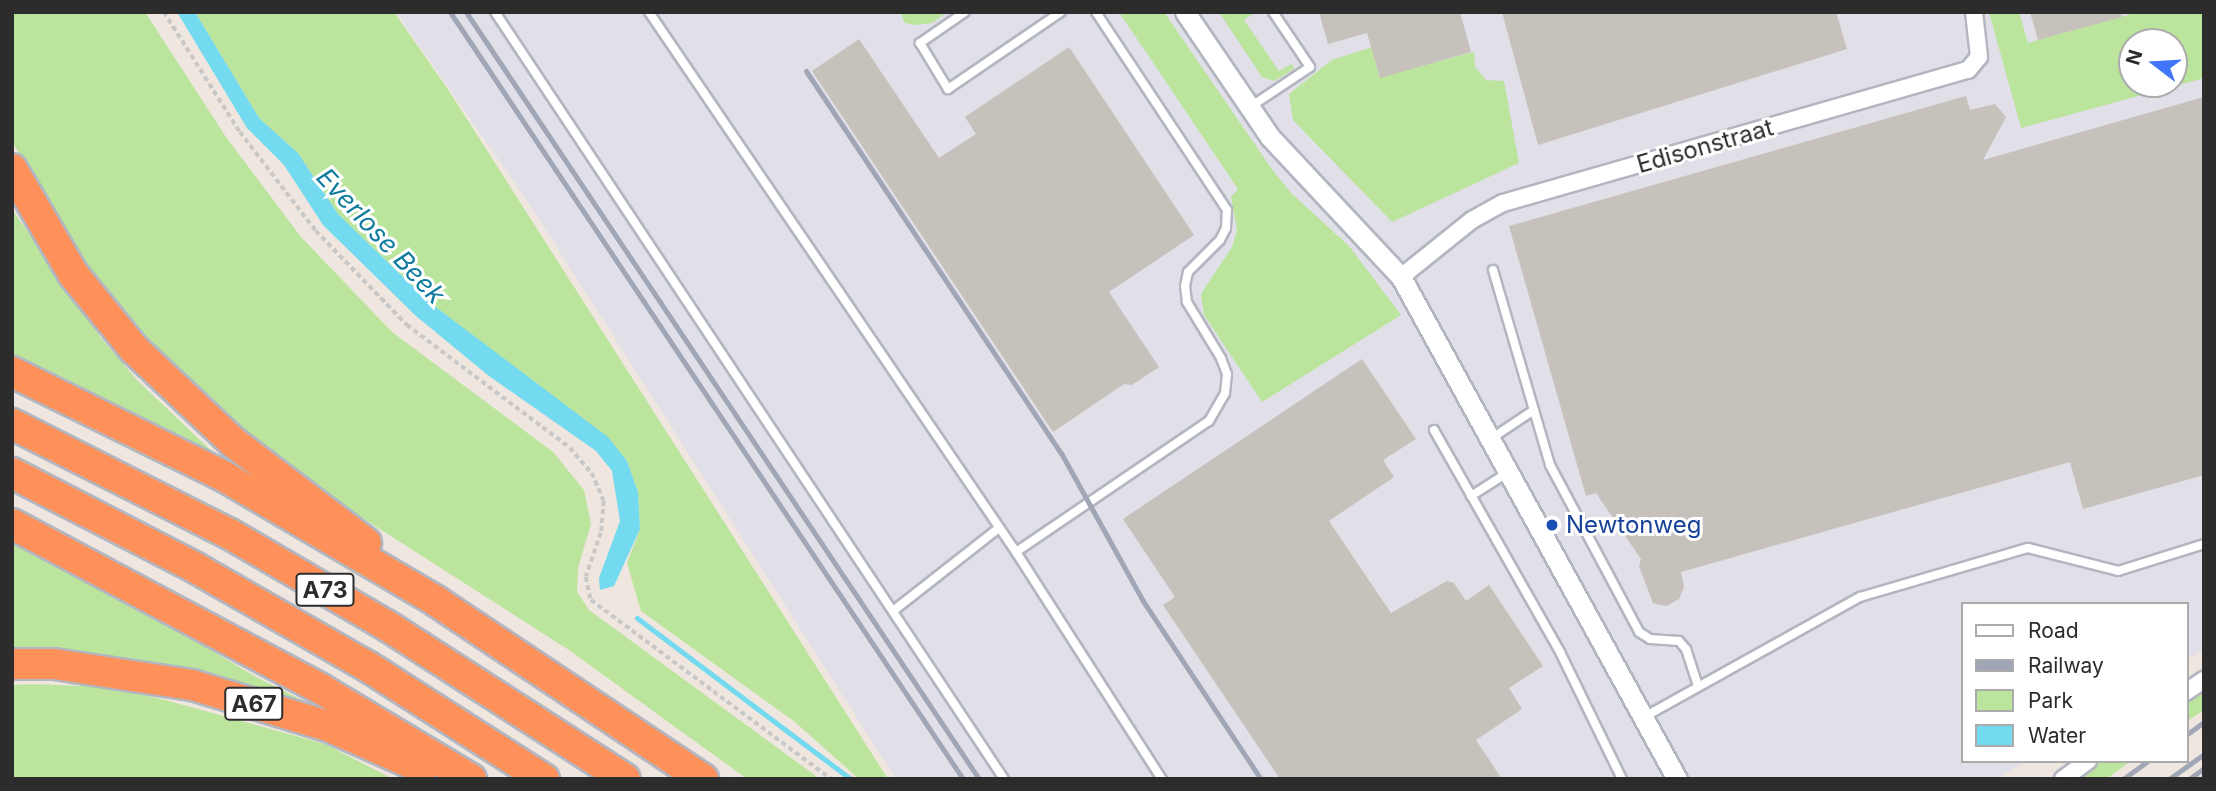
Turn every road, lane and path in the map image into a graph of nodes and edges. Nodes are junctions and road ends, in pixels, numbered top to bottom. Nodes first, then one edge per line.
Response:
1 (164, 12) edge
2 (495, 12) edge
3 (649, 12) edge
4 (965, 12) edge
5 (1061, 12) edge
6 (1096, 12) edge
7 (1185, 12) edge
8 (1273, 12) edge
9 (1974, 12) edge
10 (1250, 107) junction
11 (12, 169) edge
12 (1493, 271) dead end
13 (1401, 277) junction
14 (12, 372) edge
15 (1534, 410) junction
16 (12, 424) edge
17 (1434, 430) dead end
18 (1492, 438) junction
19 (1510, 471) junction
20 (12, 473) edge
21 (1471, 496) junction
22 (12, 524) edge
23 (999, 528) junction
24 (2204, 544) edge
25 (1016, 552) junction
26 (436, 601) junction
27 (893, 611) junction
28 (12, 664) edge
29 (2204, 680) edge
30 (1698, 686) junction
31 (2188, 691) edge
32 (1644, 717) junction
33 (2085, 763) edge
34 (442, 779) edge
35 (471, 779) edge
36 (544, 779) edge
37 (625, 779) edge
38 (703, 779) edge
39 (831, 779) edge
40 (1004, 779) edge
41 (1162, 779) edge
42 (1622, 779) edge
43 (1677, 779) edge
44 (2063, 779) edge

1 - 39 path
2 - 27 lane
3 - 23 lane
4 - 5 lane
6 - 25 lane
7 - 10 street
8 - 10 lane
9 - 13 street, Edisonstraat
10 - 13 street
11 - 26 highway, A73
12 - 15 lane
13 - 18 street
14 - 26 highway, A73
15 - 18 lane
15 - 30 lane
16 - 37 highway, A73
17 - 21 lane
18 - 19 street
19 - 21 lane
19 - 32 street
20 - 36 highway, A73
21 - 42 lane
22 - 35 highway
23 - 25 lane
23 - 27 lane
24 - 30 lane
25 - 41 lane
26 - 38 highway, A73
27 - 40 lane
28 - 34 highway, A67
29 - 31 street
30 - 32 lane
32 - 43 street
33 - 44 street

